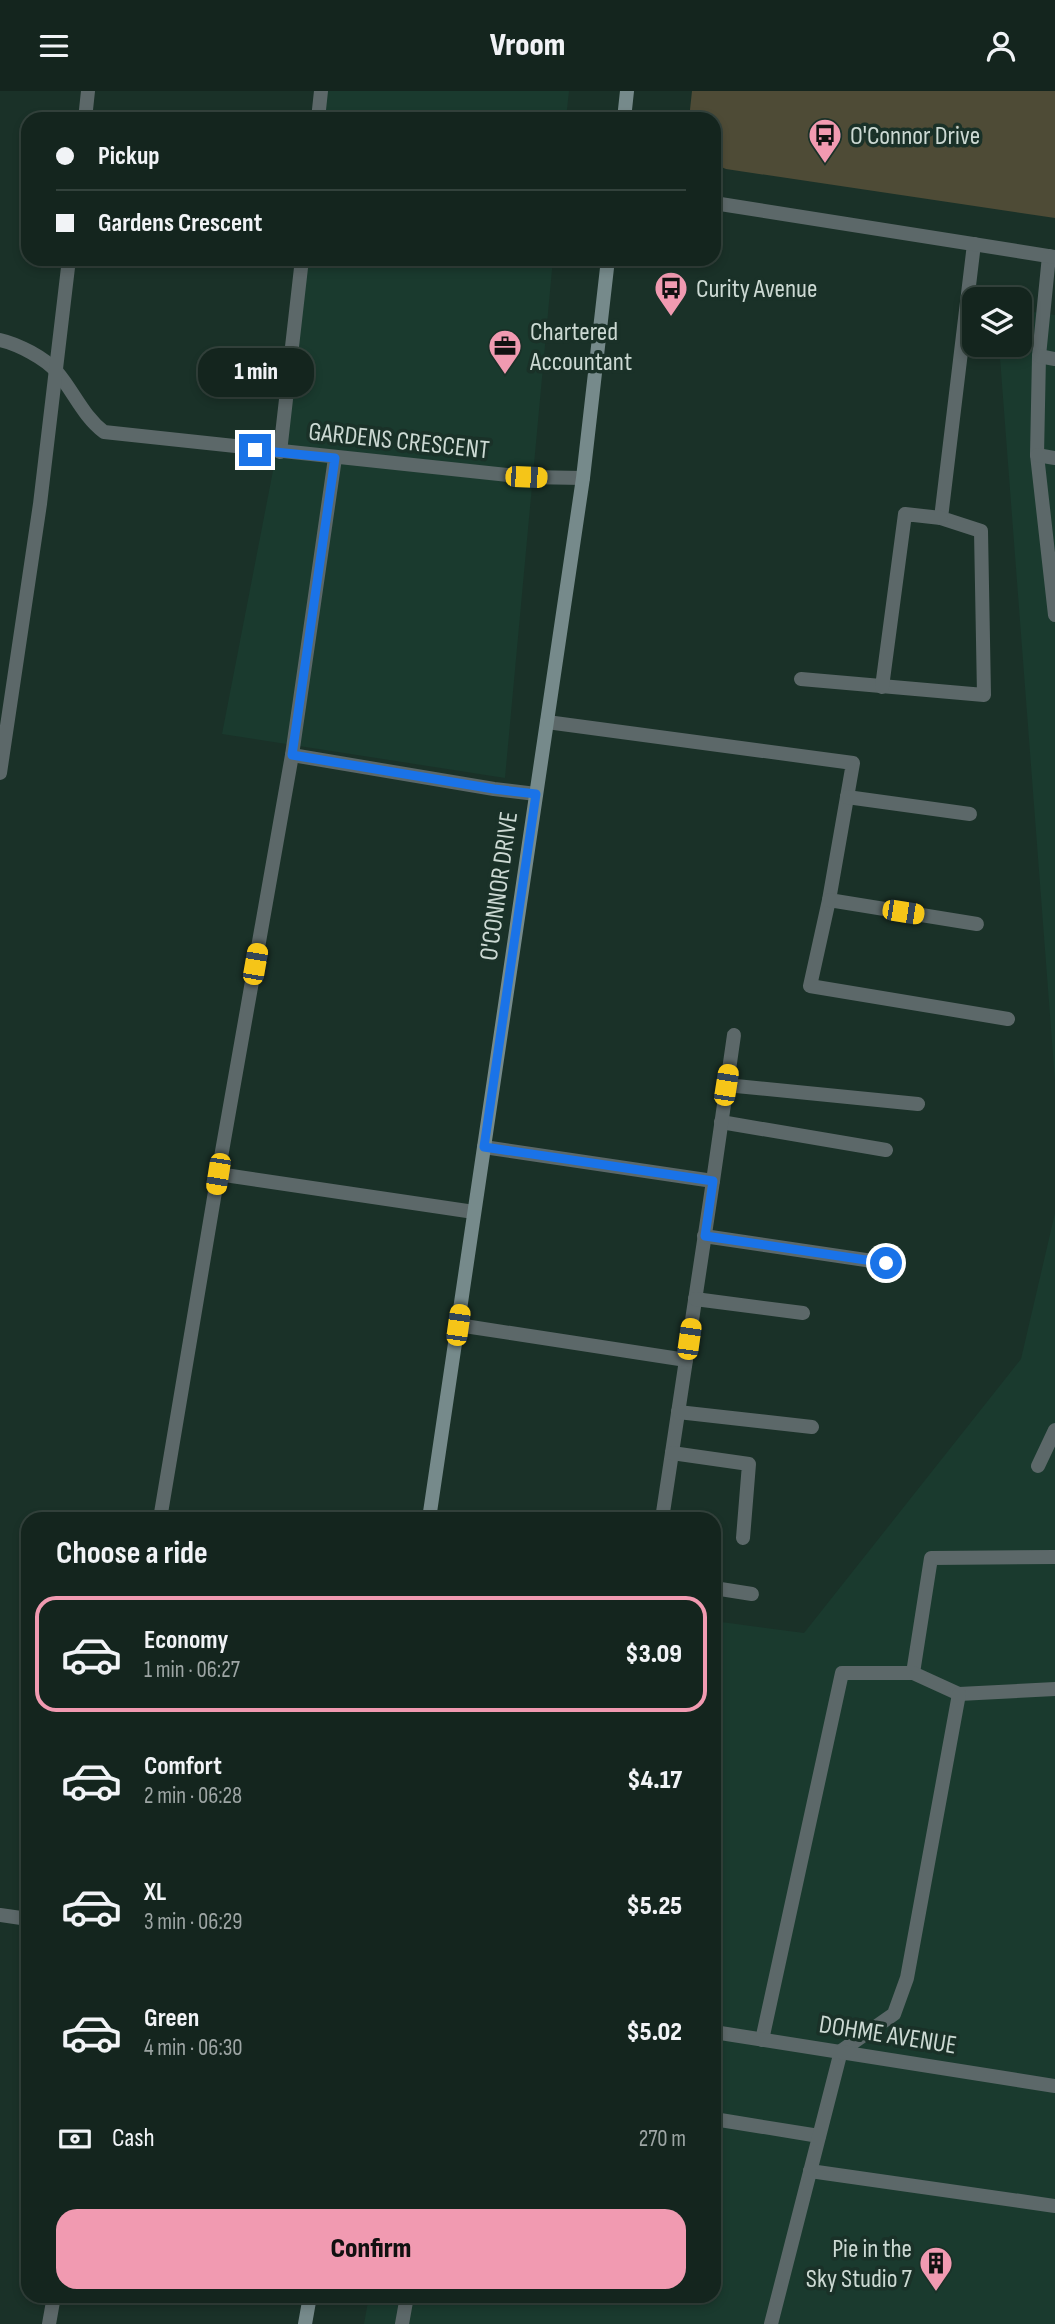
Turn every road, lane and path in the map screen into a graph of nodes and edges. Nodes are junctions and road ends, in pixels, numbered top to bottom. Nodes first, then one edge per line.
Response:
1 (88, 91) edge
2 (321, 91) edge
3 (627, 91) edge
4 (86, 112) edge
5 (319, 112) edge
6 (625, 112) edge
7 (721, 204) edge
8 (974, 244) junction
9 (1052, 256) edge
10 (68, 266) edge
11 (301, 266) edge
12 (607, 266) edge
13 (0, 340) edge
14 (1039, 356) junction
15 (1055, 359) edge
16 (56, 370) junction
17 (280, 452) junction
18 (1037, 455) junction
19 (335, 458) junction
20 (1055, 458) edge
21 (583, 478) junction
22 (941, 518) junction
23 (1055, 615) edge
24 (801, 679) dead end
25 (882, 687) junction
26 (547, 722) junction
27 (292, 755) junction
28 (0, 773) edge
29 (536, 794) junction
30 (847, 797) junction
31 (970, 814) dead end
32 (829, 900) junction
33 (977, 925) dead end
34 (1008, 1019) dead end
35 (734, 1035) dead end
36 (726, 1085) junction
37 (918, 1104) dead end
38 (721, 1122) junction
39 (484, 1147) junction
40 (886, 1150) dead end
41 (218, 1174) junction
42 (713, 1181) junction
43 (474, 1212) junction
44 (705, 1236) junction
45 (886, 1263) dead end
46 (695, 1299) junction
47 (803, 1313) dead end
48 (458, 1325) junction
49 (686, 1360) junction
50 (678, 1412) junction
51 (812, 1427) dead end
52 (1055, 1430) edge
53 (672, 1453) junction
54 (1038, 1465) dead end
55 (161, 1512) edge
56 (430, 1512) edge
57 (663, 1512) edge
58 (743, 1538) dead end
59 (1055, 1557) edge
60 (721, 1589) edge
61 (752, 1594) dead end
62 (913, 1674) junction
63 (1055, 1689) edge
64 (959, 1694) junction
65 (0, 1915) edge
66 (21, 1918) edge
67 (721, 2033) edge
68 (762, 2040) junction
69 (841, 2051) junction
70 (1055, 2086) edge
71 (721, 2120) edge
72 (819, 2136) junction
73 (810, 2171) junction
74 (1055, 2206) edge
75 (53, 2303) edge
76 (309, 2303) edge
77 (406, 2303) edge
78 (49, 2324) edge
79 (305, 2324) edge
80 (402, 2324) edge
81 (771, 2324) edge

1 - 4 street
2 - 5 street
3 - 6 main road
7 - 8 street
8 - 9 street
8 - 22 street
9 - 14 street
10 - 16 street
11 - 17 street
12 - 21 main road, O'CONNOR DRIVE
13 - 16 street, GARDENS CRESCENT
14 - 15 street
14 - 18 street
16 - 17 street, GARDENS CRESCENT
16 - 28 street
17 - 19 street, GARDENS CRESCENT
18 - 20 street
18 - 23 street
19 - 21 street, GARDENS CRESCENT
19 - 27 street
21 - 26 main road, O'CONNOR DRIVE
22 - 25 street
22 - 25 street
24 - 25 street
26 - 29 main road, O'CONNOR DRIVE
26 - 30 street
27 - 29 street
27 - 41 street
29 - 39 main road, O'CONNOR DRIVE
30 - 31 street
30 - 32 street
32 - 33 street
32 - 34 street
35 - 36 street
36 - 37 street
36 - 38 street
38 - 40 street
38 - 42 street
39 - 42 street
39 - 43 main road, O'CONNOR DRIVE
41 - 43 street
41 - 55 street
42 - 44 street
43 - 48 main road, O'CONNOR DRIVE
44 - 45 street
44 - 46 street
46 - 47 street
46 - 49 street
48 - 49 street
48 - 56 main road, O'CONNOR DRIVE
49 - 50 street
50 - 51 street
50 - 53 street
52 - 54 street
53 - 57 street
53 - 58 street
59 - 62 street
60 - 61 street
62 - 64 street
62 - 68 street
63 - 64 street
64 - 69 street
65 - 66 street
67 - 68 street, DOHME AVENUE
68 - 69 street, DOHME AVENUE
69 - 70 street, DOHME AVENUE
69 - 72 street
71 - 72 street
72 - 73 street
73 - 74 street
73 - 81 street
75 - 78 street
76 - 79 main road
77 - 80 street

